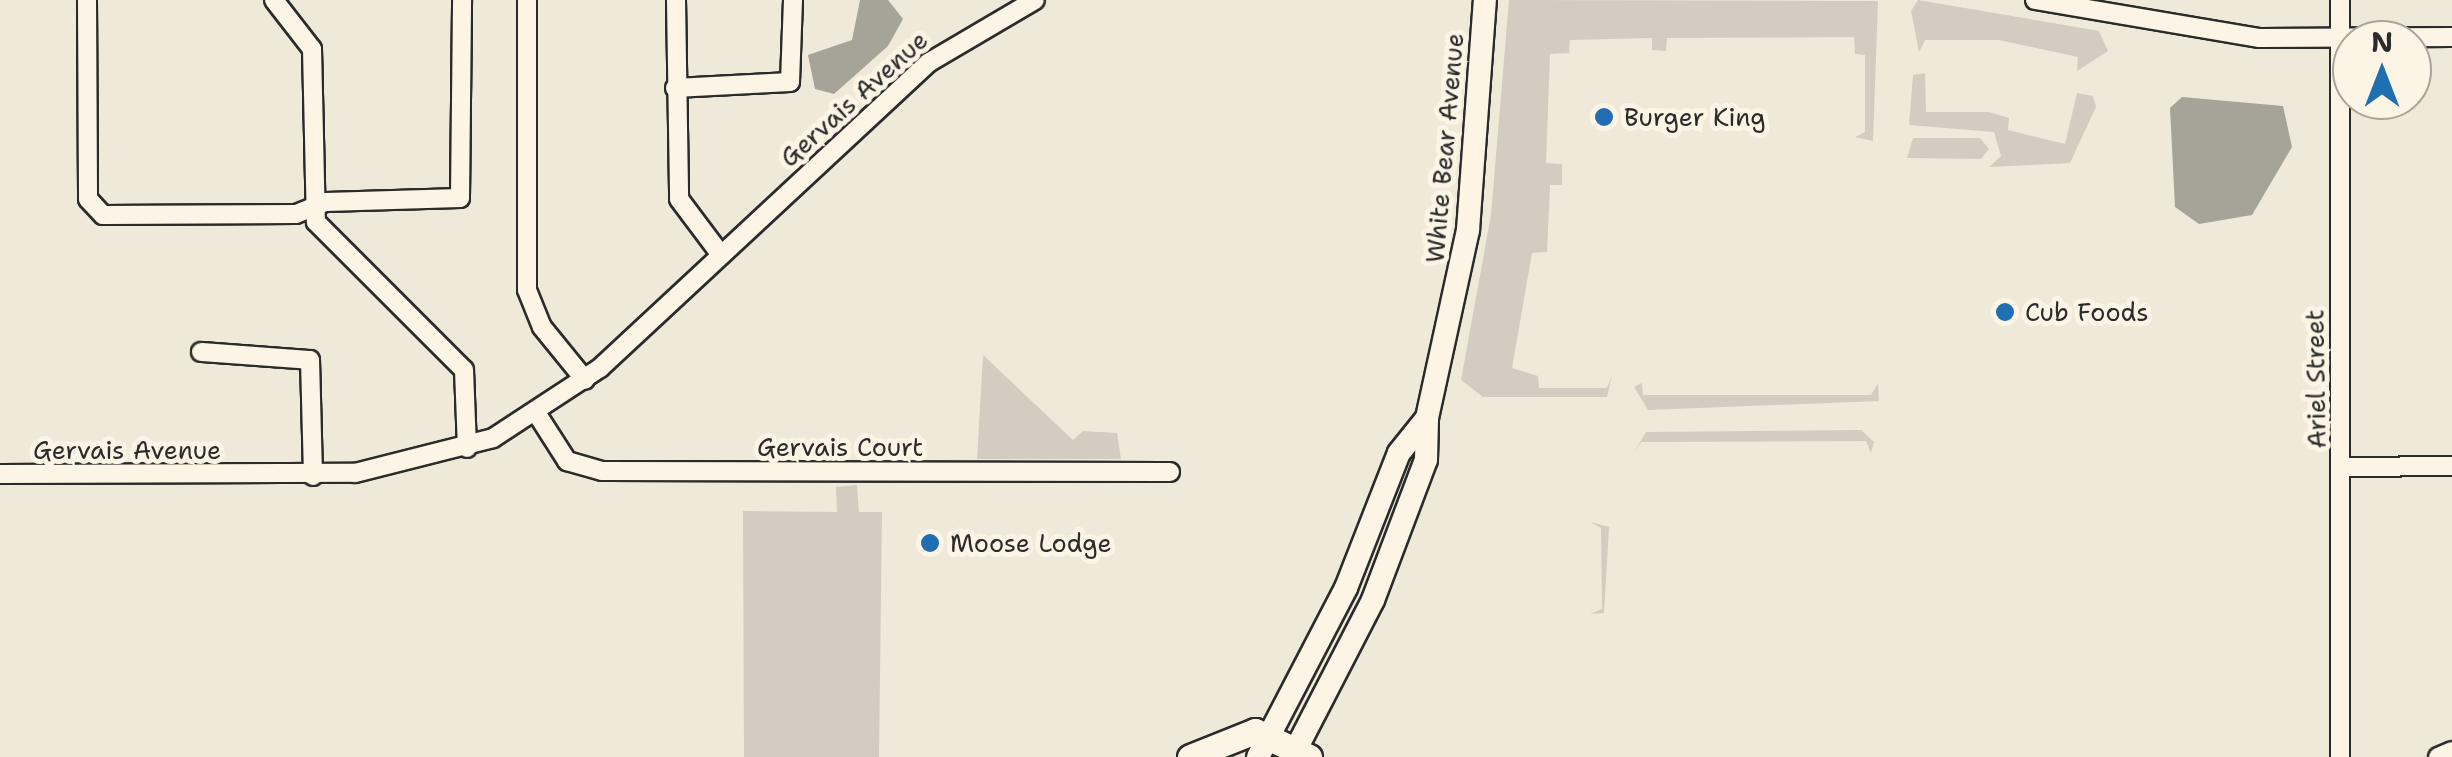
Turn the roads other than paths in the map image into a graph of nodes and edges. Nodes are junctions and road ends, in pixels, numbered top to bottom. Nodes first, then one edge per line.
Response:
1 (86, 0) edge
2 (274, 0) edge
3 (462, 0) edge
4 (527, 0) edge
5 (676, 0) edge
6 (793, 0) edge
7 (1035, 0) edge
8 (1485, 0) edge
9 (2035, 0) edge
10 (2332, 40) edge
11 (676, 88) junction
12 (2340, 120) edge
13 (312, 208) junction
14 (721, 255) junction
15 (201, 352) dead end
16 (585, 380) junction
17 (537, 414) junction
18 (1427, 418) junction
19 (466, 448) junction
20 (2452, 466) edge
21 (2343, 468) junction
22 (1170, 472) dead end
23 (0, 474) edge
24 (313, 476) junction
25 (1264, 746) edge
26 (2452, 751) edge
27 (1299, 754) edge
28 (1190, 757) edge
29 (2340, 757) edge
30 (2438, 757) edge

1 - 13 street
2 - 13 street
3 - 13 street
4 - 16 street
5 - 11 street
6 - 11 street
7 - 14 street, Gervais Avenue
8 - 18 main road, White Bear Avenue
9 - 10 street
11 - 14 street
12 - 21 street, Ariel Street
13 - 19 street
14 - 16 street, Gervais Avenue
15 - 24 street
16 - 17 street, Gervais Avenue
17 - 19 street, Gervais Avenue
17 - 22 street, Gervais Court
18 - 25 main road
18 - 27 main road, White Bear Avenue
19 - 24 street, Gervais Avenue
20 - 21 street
21 - 29 street, Ariel Street
23 - 24 street, Gervais Avenue
25 - 27 highway
25 - 28 highway
26 - 30 street

